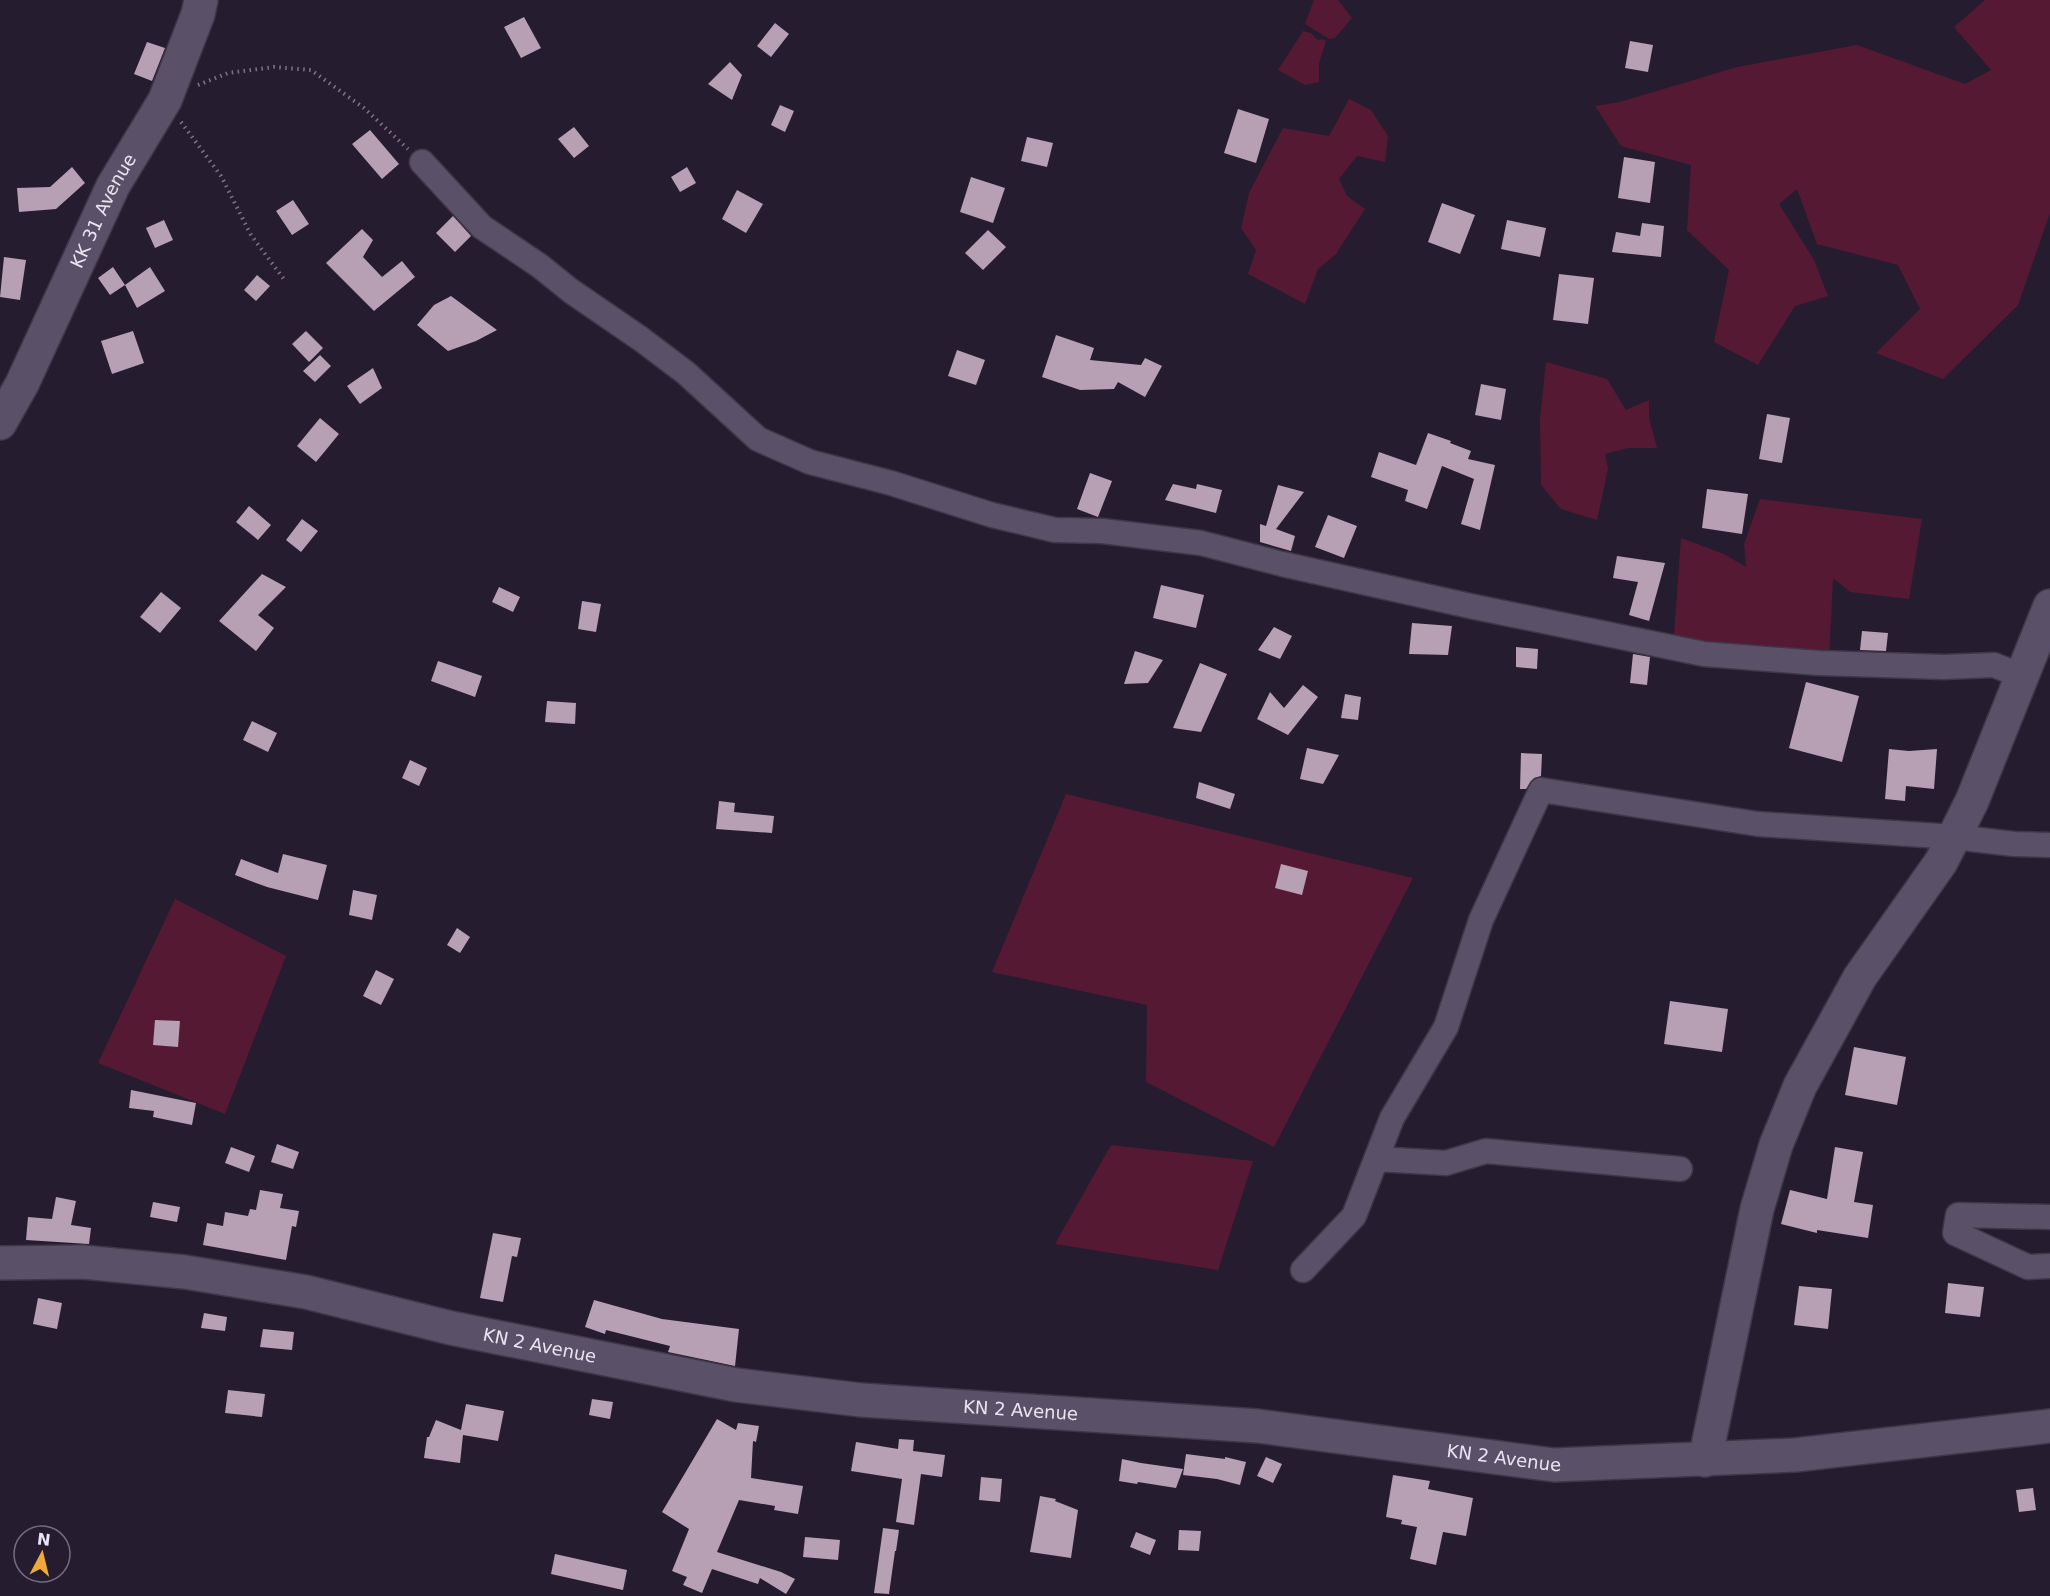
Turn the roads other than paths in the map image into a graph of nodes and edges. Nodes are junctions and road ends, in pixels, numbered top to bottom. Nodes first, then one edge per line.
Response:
1 (201, 0) edge
2 (422, 162) road end
3 (0, 423) edge
4 (2050, 606) edge
5 (2022, 676) junction
6 (1954, 837) junction
7 (2050, 845) edge
8 (1376, 1160) junction
9 (1680, 1169) dead end
10 (2050, 1217) edge
11 (0, 1263) edge
12 (2050, 1266) edge
13 (1303, 1270) dead end
14 (2050, 1426) edge
15 (1705, 1460) junction

1 - 3 main road, KK 31 Avenue
2 - 5 street
4 - 5 main road
5 - 6 main road
6 - 7 street
6 - 8 street
6 - 15 main road
8 - 9 street
8 - 13 street
10 - 12 street
11 - 15 main road, KN 2 Avenue
14 - 15 main road, KN 2 Avenue

